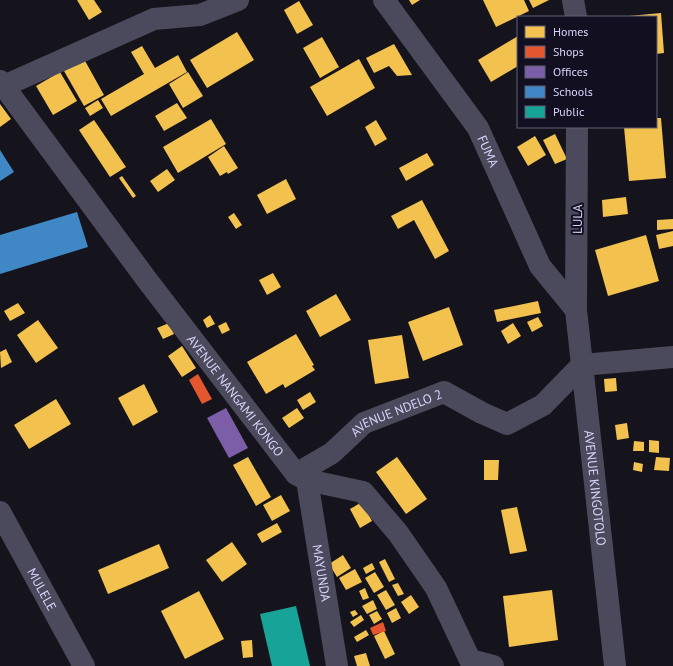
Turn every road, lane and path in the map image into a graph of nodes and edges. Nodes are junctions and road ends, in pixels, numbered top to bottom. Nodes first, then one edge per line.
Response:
1 (238, 0) edge
2 (384, 0) edge
3 (573, 0) edge
4 (576, 16) edge
5 (2, 84) edge
6 (577, 128) edge
7 (576, 310) junction
8 (673, 357) edge
9 (582, 365) junction
10 (302, 477) junction
11 (0, 512) edge
12 (85, 665) edge
13 (337, 666) edge
14 (493, 666) edge
15 (615, 666) edge

1 - 5 street
2 - 7 street, FUMA
3 - 4 street
5 - 10 street, AVENUE NANGAMI KONGO
6 - 7 street, LULA
7 - 9 street, AVENUE KINGOTOLO
8 - 9 street
9 - 10 street, AVENUE NDELO 2
9 - 15 street, AVENUE KINGOTOLO
10 - 13 street, MAYUNDA
10 - 14 street
11 - 12 street, MULELE

